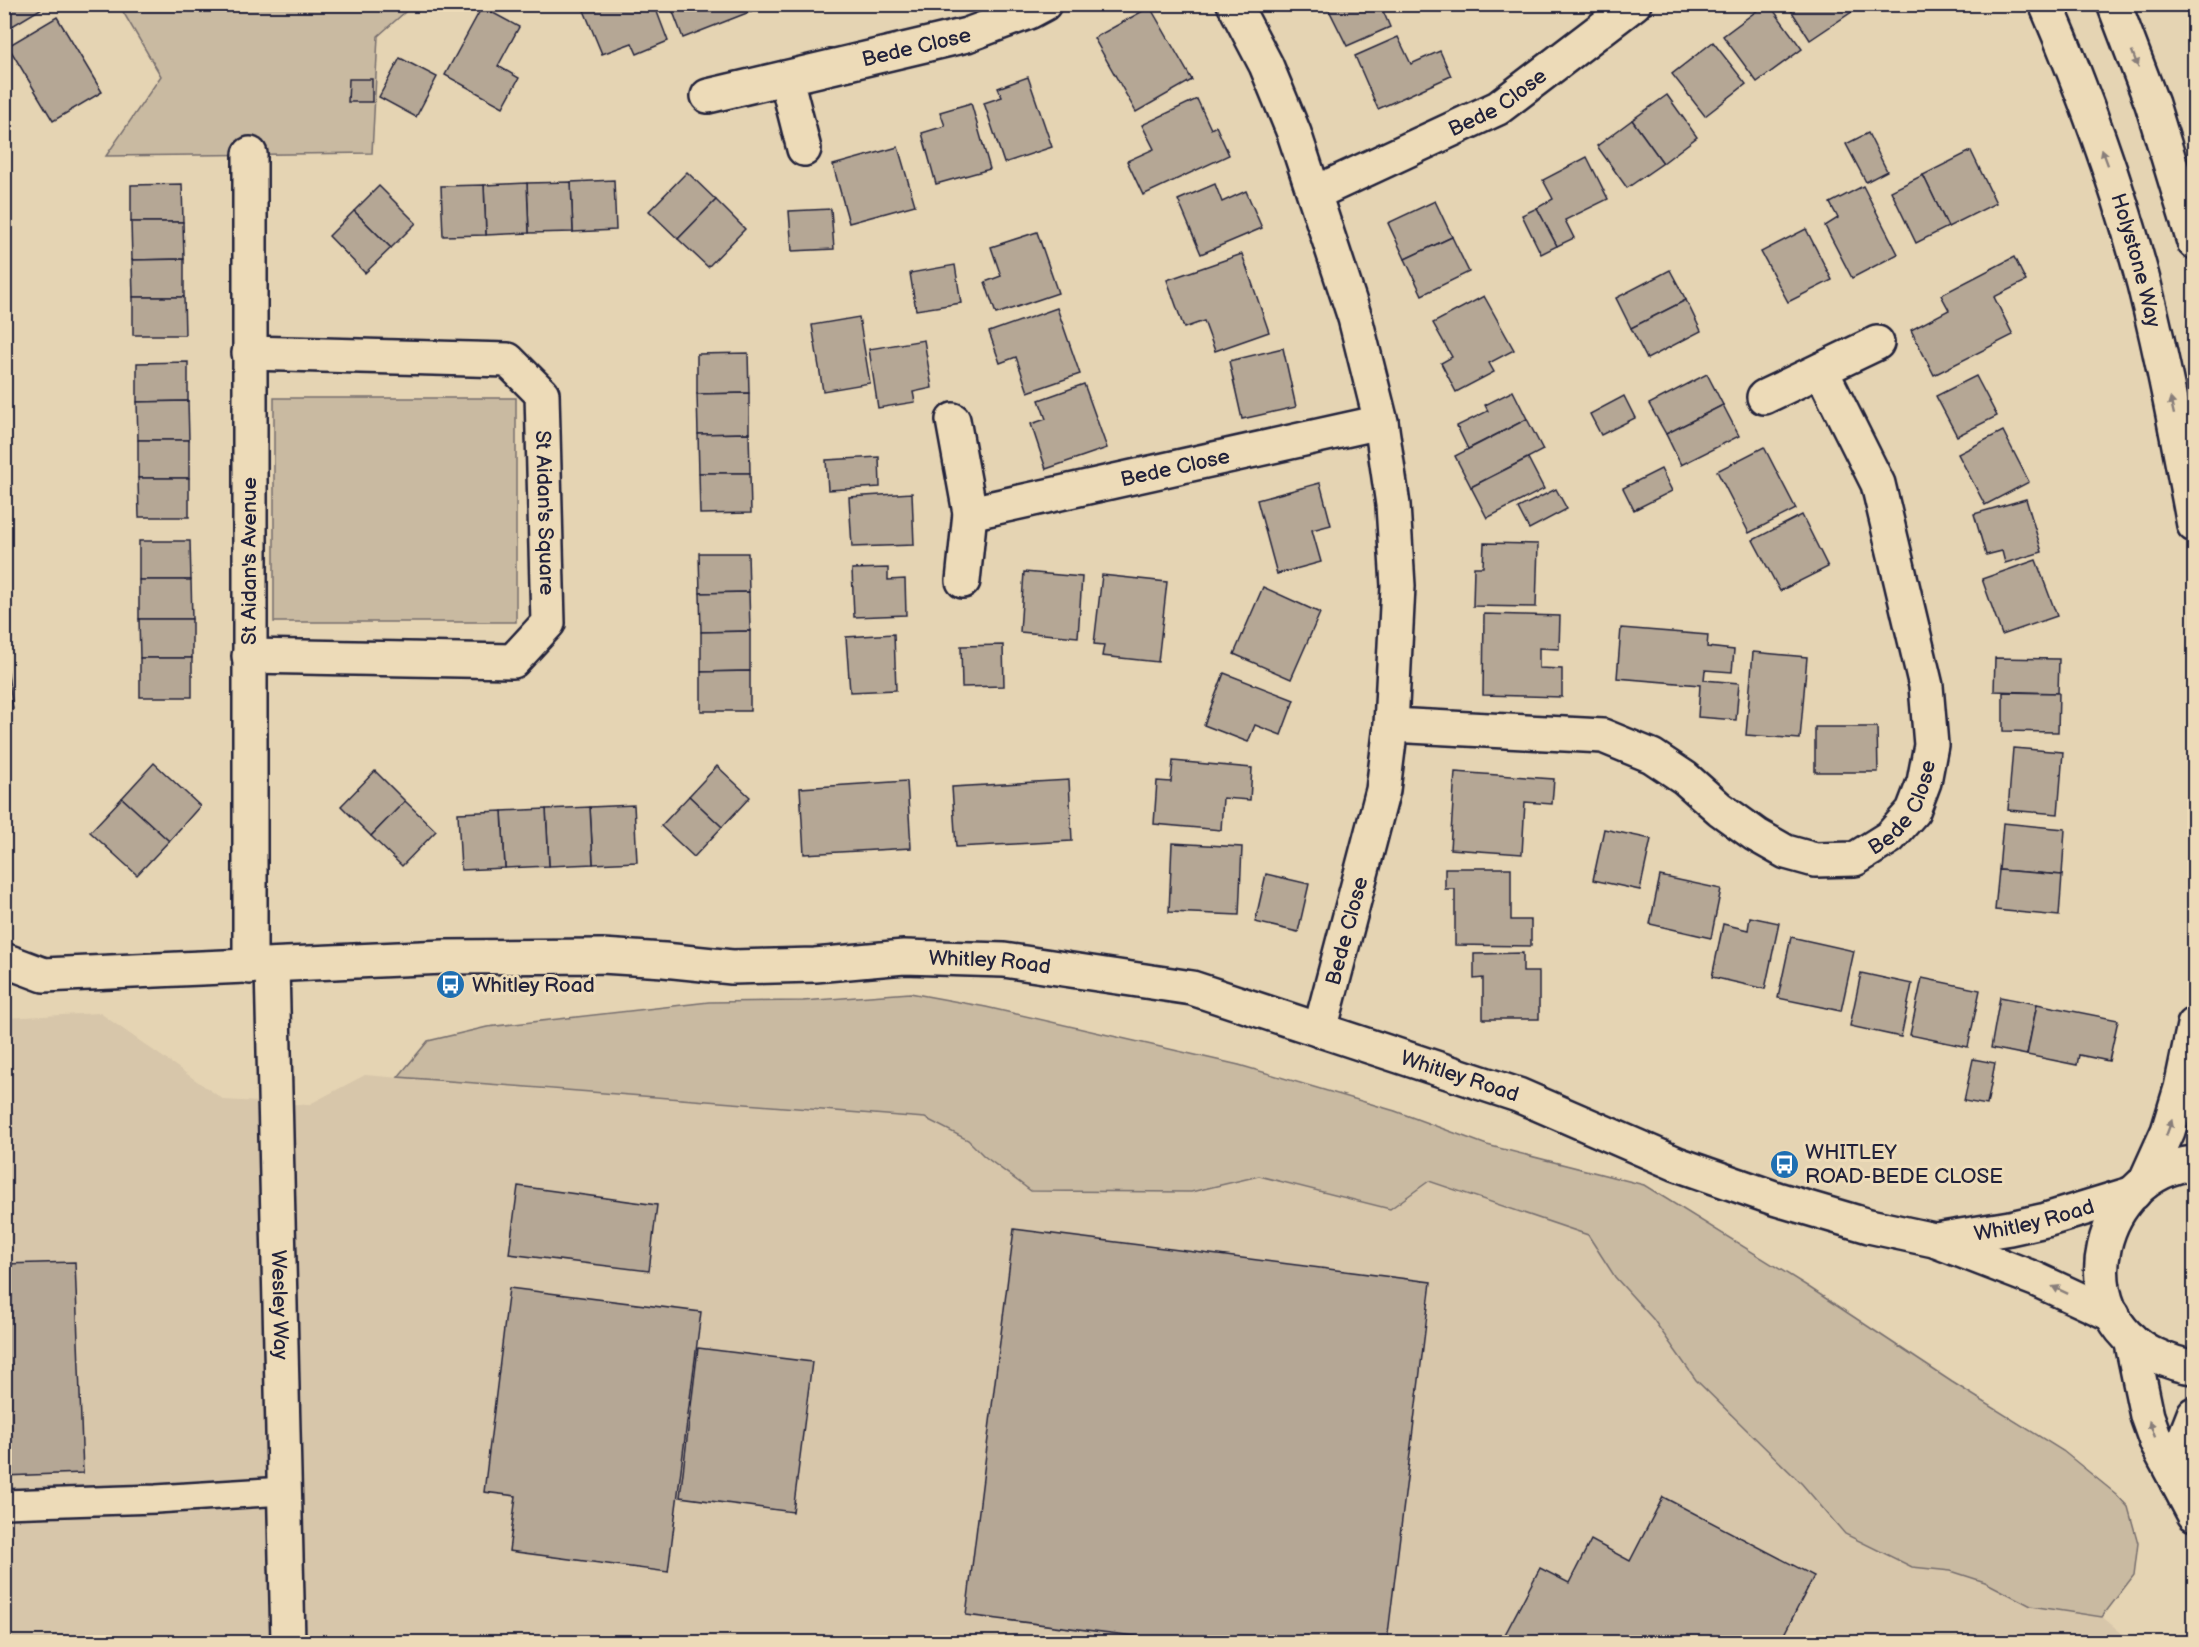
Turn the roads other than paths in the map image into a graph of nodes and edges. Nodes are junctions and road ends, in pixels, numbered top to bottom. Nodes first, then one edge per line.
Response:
1 (1044, 4) edge
2 (1233, 4) edge
3 (1634, 4) edge
4 (2046, 4) edge
5 (2114, 4) edge
6 (786, 78) junction
7 (708, 96) dead end
8 (804, 149) dead end
9 (249, 154) dead end
10 (1315, 193) junction
11 (2194, 242) edge
12 (1877, 343) dead end
13 (249, 353) junction
14 (1821, 370) junction
15 (1764, 397) dead end
16 (953, 420) dead end
17 (1381, 422) junction
18 (970, 513) junction
19 (2194, 525) edge
20 (963, 581) dead end
21 (249, 656) junction
22 (1391, 725) junction
23 (4, 960) edge
24 (261, 967) junction
25 (2194, 1025) edge
26 (1320, 1030) junction
27 (2194, 1163) edge
28 (2140, 1188) junction
29 (1934, 1240) junction
30 (2122, 1327) junction
31 (2194, 1367) edge
32 (2194, 1414) edge
33 (2177, 1482) junction
34 (284, 1491) junction
35 (4, 1504) edge
36 (2194, 1514) edge
37 (288, 1642) edge

1 - 6 street, Bede Close
2 - 10 street, Bede Close
3 - 10 street, Bede Close
19 -> 4 street, Holystone Way
5 -> 11 street
6 - 7 street, Bede Close
6 - 8 street
9 - 13 street, St Aidan's Avenue
10 - 17 street, Bede Close
12 - 14 street
13 - 21 street, St Aidan's Avenue
13 - 21 street, St Aidan's Square
14 - 15 street
14 - 22 street, Bede Close
16 - 18 street
17 - 18 street, Bede Close
17 - 22 street, Bede Close
18 - 20 street
21 - 24 street, St Aidan's Avenue
22 - 26 street, Bede Close
23 - 24 street, Whitley Road
24 - 26 street, Whitley Road
24 - 34 street, Wesley Way
28 -> 25 street
26 - 29 street, Whitley Road
27 - 28 street
28 - 29 street, Whitley Road
28 - 30 street
30 -> 29 street, Whitley Road
30 - 31 street, Whitley Road
33 -> 30 street
32 - 33 street
33 - 36 street
34 - 35 lane
34 - 37 street, Wesley Way

